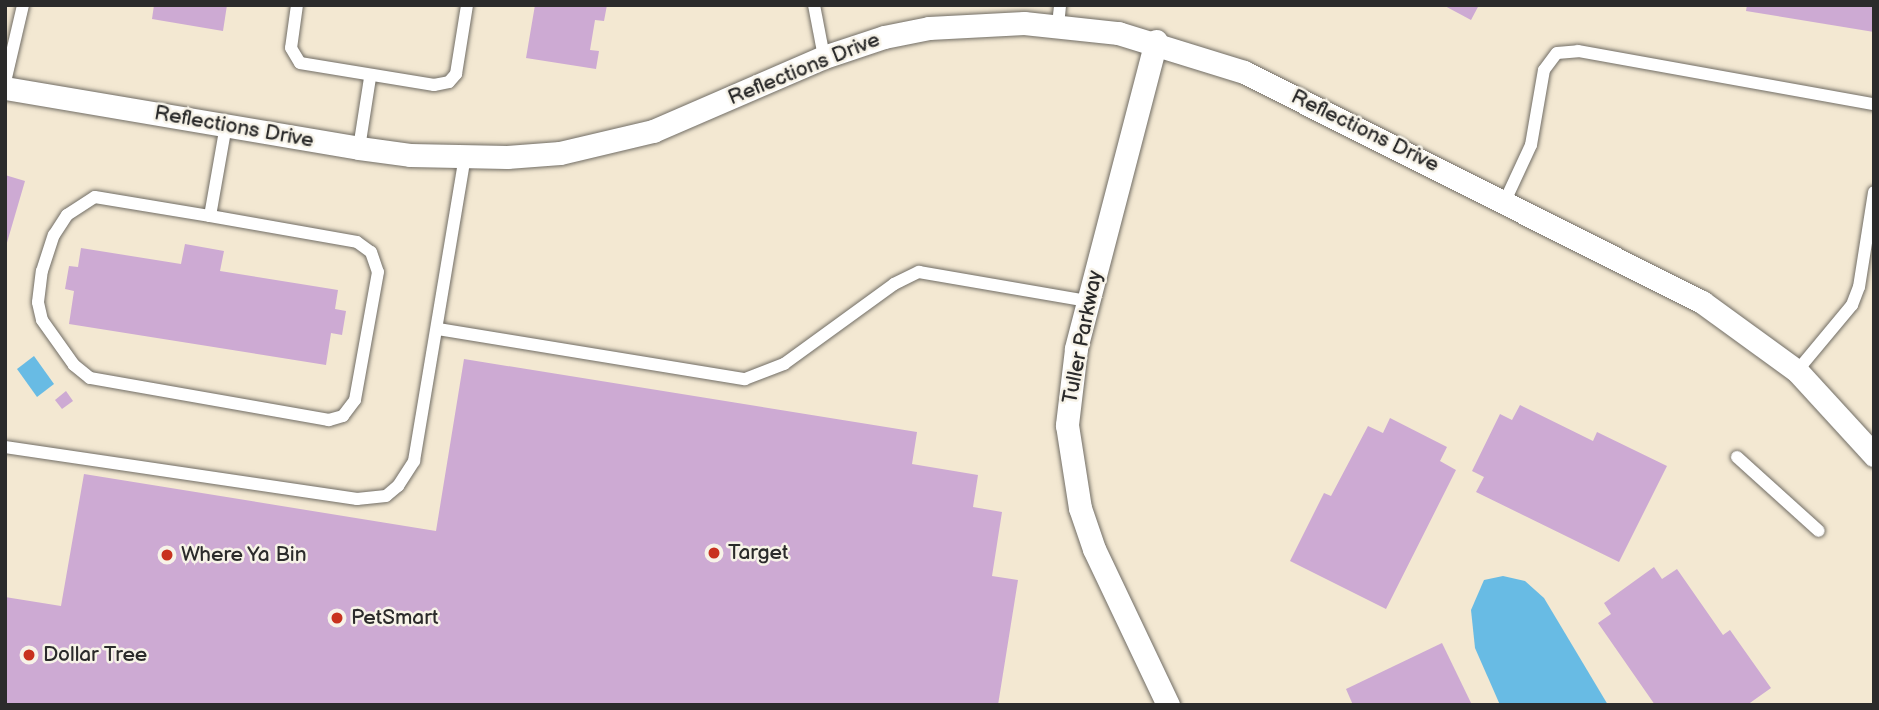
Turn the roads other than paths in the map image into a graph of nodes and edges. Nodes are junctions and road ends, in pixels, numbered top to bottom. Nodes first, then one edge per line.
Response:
1 (23, 5) edge
2 (297, 5) edge
3 (467, 5) edge
4 (814, 5) edge
5 (1059, 15) edge
6 (1156, 41) junction
7 (824, 57) junction
8 (370, 78) junction
9 (5, 82) edge
10 (5, 88) edge
11 (1874, 104) edge
12 (226, 125) junction
13 (359, 148) junction
14 (465, 157) junction
15 (1874, 192) edge
16 (1505, 201) junction
17 (210, 216) junction
18 (1087, 300) junction
19 (438, 329) junction
20 (1797, 371) junction
21 (5, 447) edge
22 (1874, 455) edge
23 (1737, 457) dead end
24 (1819, 531) dead end
25 (1168, 705) edge

1 - 9 lane
2 - 8 lane
3 - 8 lane
4 - 7 lane
5 - 6 street, Reflections Drive
5 - 7 street, Reflections Drive
6 - 16 street, Reflections Drive
6 - 18 street, Tuller Parkway
7 - 14 street, Reflections Drive
8 - 13 lane
10 - 12 street, Reflections Drive
11 - 16 lane
12 - 13 street, Reflections Drive
12 - 17 lane
13 - 14 street, Reflections Drive
14 - 19 lane
15 - 20 lane
16 - 20 street, Reflections Drive
17 - 17 lane
18 - 19 lane
18 - 25 street, Tuller Parkway
19 - 21 lane
20 - 22 street, Reflections Drive
23 - 24 lane

